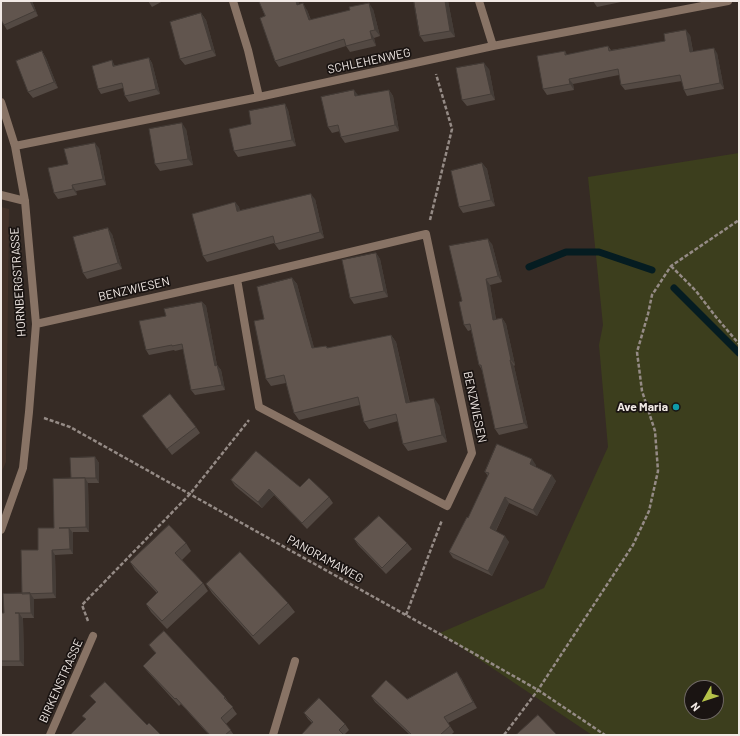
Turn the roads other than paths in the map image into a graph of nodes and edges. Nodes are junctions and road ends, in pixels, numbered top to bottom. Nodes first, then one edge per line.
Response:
1 (233, 1) edge
2 (479, 1) edge
3 (728, 1) edge
4 (493, 46) junction
5 (259, 97) junction
6 (1, 102) edge
7 (15, 146) junction
8 (1, 195) edge
9 (24, 201) junction
10 (237, 278) junction
11 (36, 324) junction
12 (1, 530) edge
13 (93, 636) road end
14 (295, 661) dead end
15 (50, 735) edge
16 (273, 735) edge

1 - 5 street
2 - 4 street
3 - 4 street, SCHLEHENWEG
4 - 5 street, SCHLEHENWEG
5 - 7 street, SCHLEHENWEG
6 - 7 street, HORNBERGSTRASSE
7 - 9 street, HORNBERGSTRASSE
8 - 9 street
9 - 11 street, HORNBERGSTRASSE
10 - 10 street, BENZWIESEN
10 - 11 street, BENZWIESEN
11 - 12 street, HORNBERGSTRASSE
13 - 15 street, BIRKENSTRASSE
14 - 16 street

